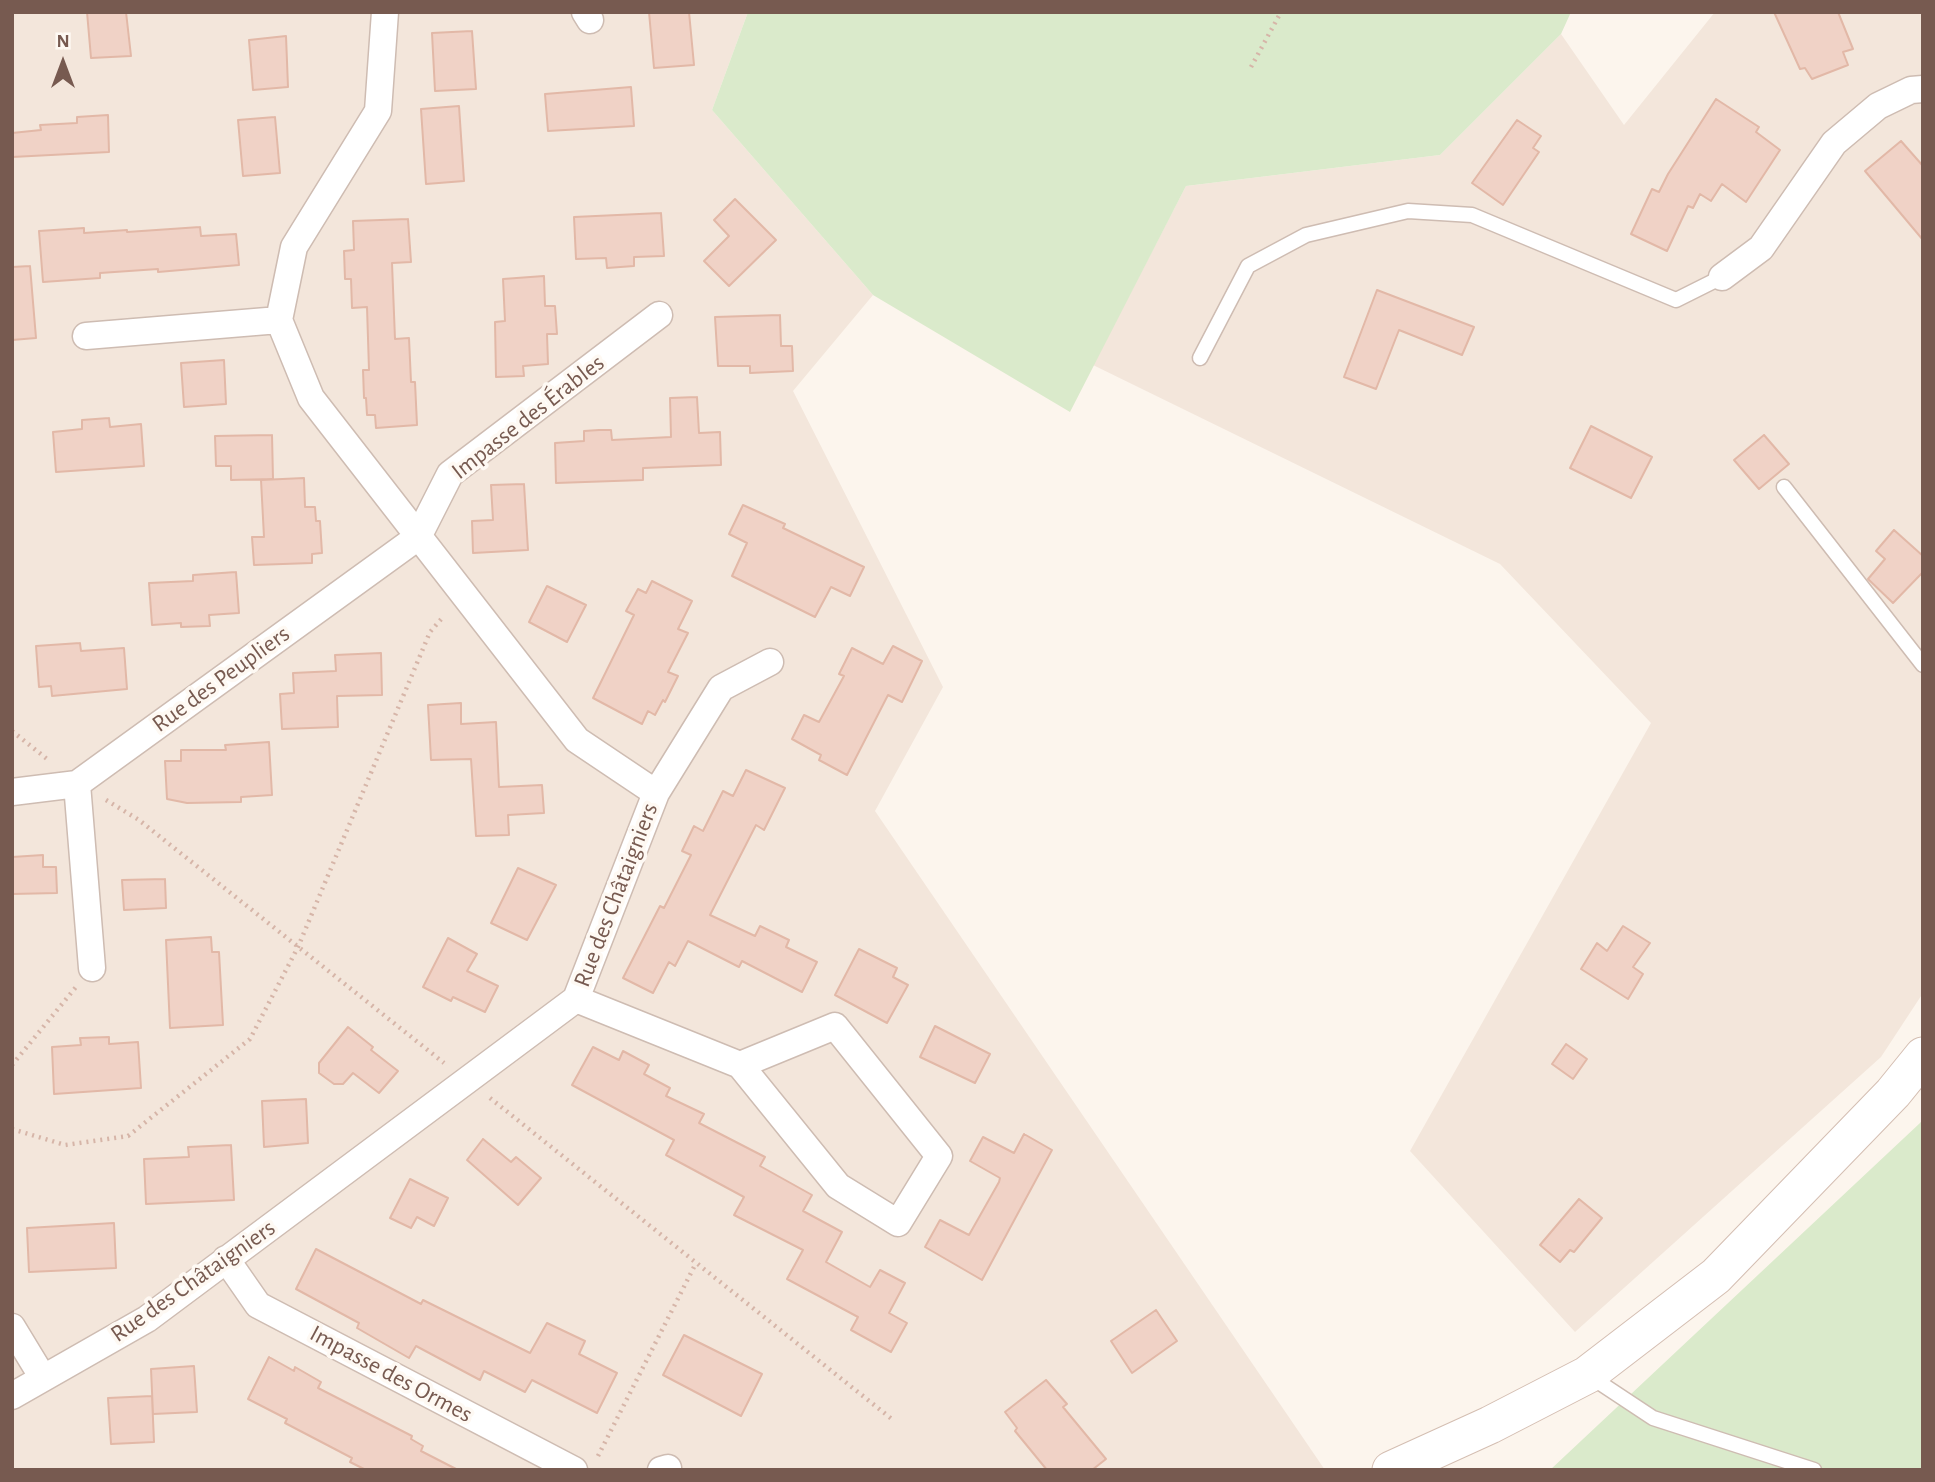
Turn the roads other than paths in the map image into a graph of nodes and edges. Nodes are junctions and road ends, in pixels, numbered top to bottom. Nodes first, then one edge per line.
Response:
1 (386, 12) edge
2 (1923, 89) edge
3 (1723, 277) joint
4 (659, 315) dead end
5 (279, 320) junction
6 (86, 336) dead end
7 (1200, 358) dead end
8 (1784, 487) dead end
9 (418, 537) junction
10 (770, 662) dead end
11 (1923, 665) edge
12 (77, 784) junction
13 (12, 792) edge
14 (656, 793) junction
15 (92, 968) road end
16 (576, 999) junction
17 (1923, 1056) edge
18 (740, 1065) junction
19 (226, 1259) junction
20 (12, 1327) edge
21 (1587, 1375) junction
22 (43, 1378) junction
23 (12, 1396) edge
24 (586, 1464) edge
25 (1391, 1470) edge
26 (1814, 1470) edge

1 - 5 street
2 - 3 street
3 - 7 lane
4 - 9 street, Impasse des Érables
5 - 6 street
5 - 9 street, Rue des Châtaigniers
8 - 11 lane
9 - 12 street, Rue des Peupliers
9 - 14 street, Rue des Châtaigniers
10 - 14 street
12 - 13 street, Rue des Peupliers
12 - 15 street
14 - 16 street, Rue des Châtaigniers
16 - 18 street
16 - 19 street, Rue des Châtaigniers
17 - 21 main road
18 - 18 street
19 - 22 street, Rue des Châtaigniers
19 - 24 street, Impasse des Ormes
20 - 22 street
21 - 25 main road
21 - 26 lane
22 - 23 street, Rue des Châtaigniers

